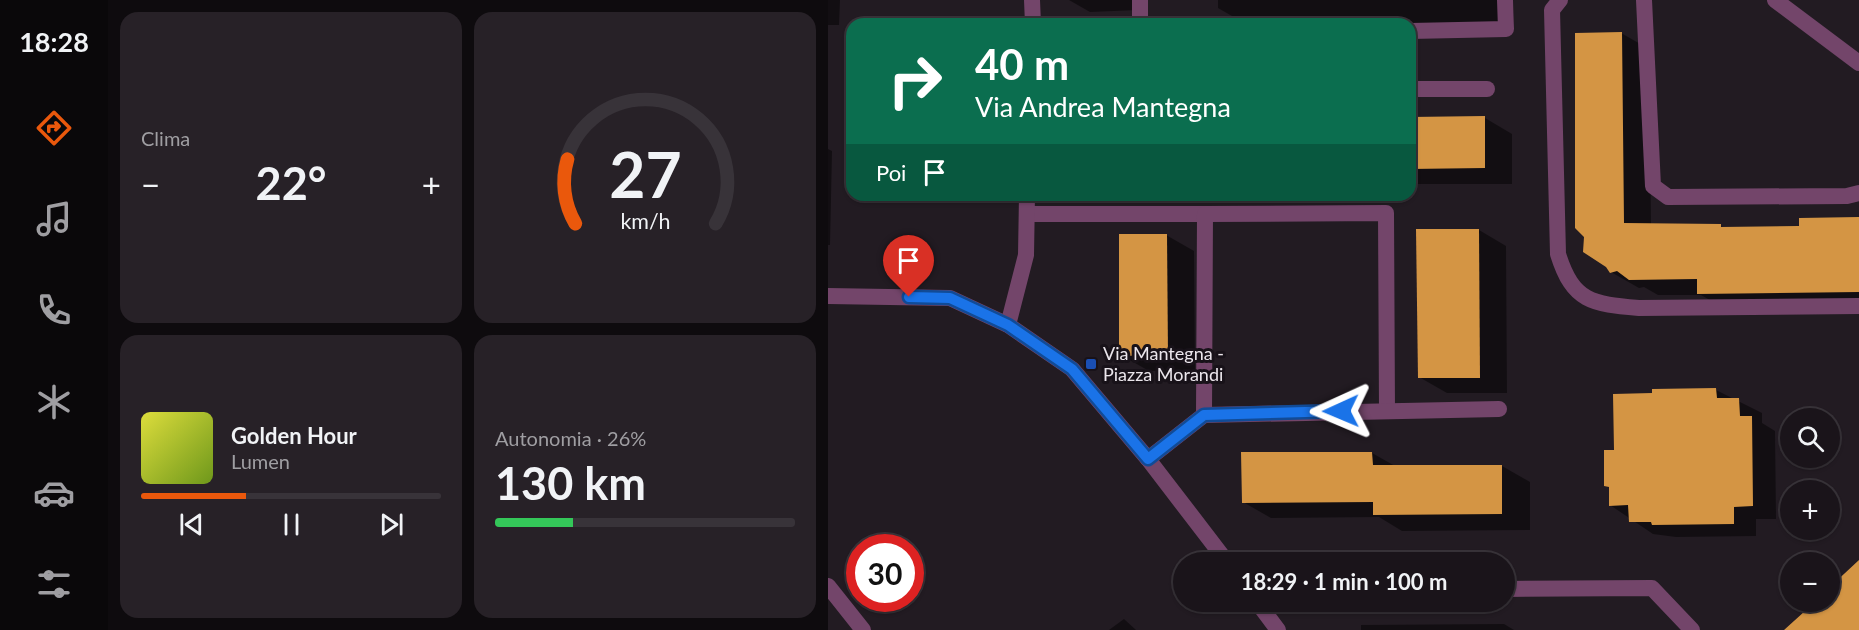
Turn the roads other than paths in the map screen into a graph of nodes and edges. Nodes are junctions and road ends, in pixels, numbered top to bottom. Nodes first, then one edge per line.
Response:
1 (1032, 0) edge
2 (1140, 0) edge
3 (1505, 0) edge
4 (1560, 0) edge
5 (1644, 0) edge
6 (1775, 0) edge
7 (1033, 18) edge
8 (1140, 18) edge
9 (1416, 31) edge
10 (1859, 63) edge
11 (1416, 89) edge
12 (1487, 89) dead end
13 (1859, 193) edge
14 (1028, 201) edge
15 (1028, 214) junction
16 (1205, 214) junction
17 (828, 296) edge
18 (1859, 306) edge
19 (1008, 325) junction
20 (1499, 409) dead end
21 (1387, 410) junction
22 (1204, 415) junction
23 (1148, 459) junction
24 (1219, 552) edge
25 (828, 586) edge
26 (1515, 589) edge
27 (1264, 612) edge
28 (862, 630) edge
29 (1278, 630) edge
30 (1692, 630) edge

1 - 7 street
2 - 8 street
3 - 9 street
4 - 18 street
5 - 13 street
6 - 10 street
11 - 12 street
14 - 15 street
15 - 16 street
15 - 19 street
16 - 21 street
16 - 22 street
17 - 19 street
19 - 23 street
20 - 21 street
21 - 22 street
22 - 23 street
23 - 24 street
25 - 28 street
26 - 30 street
27 - 29 street

